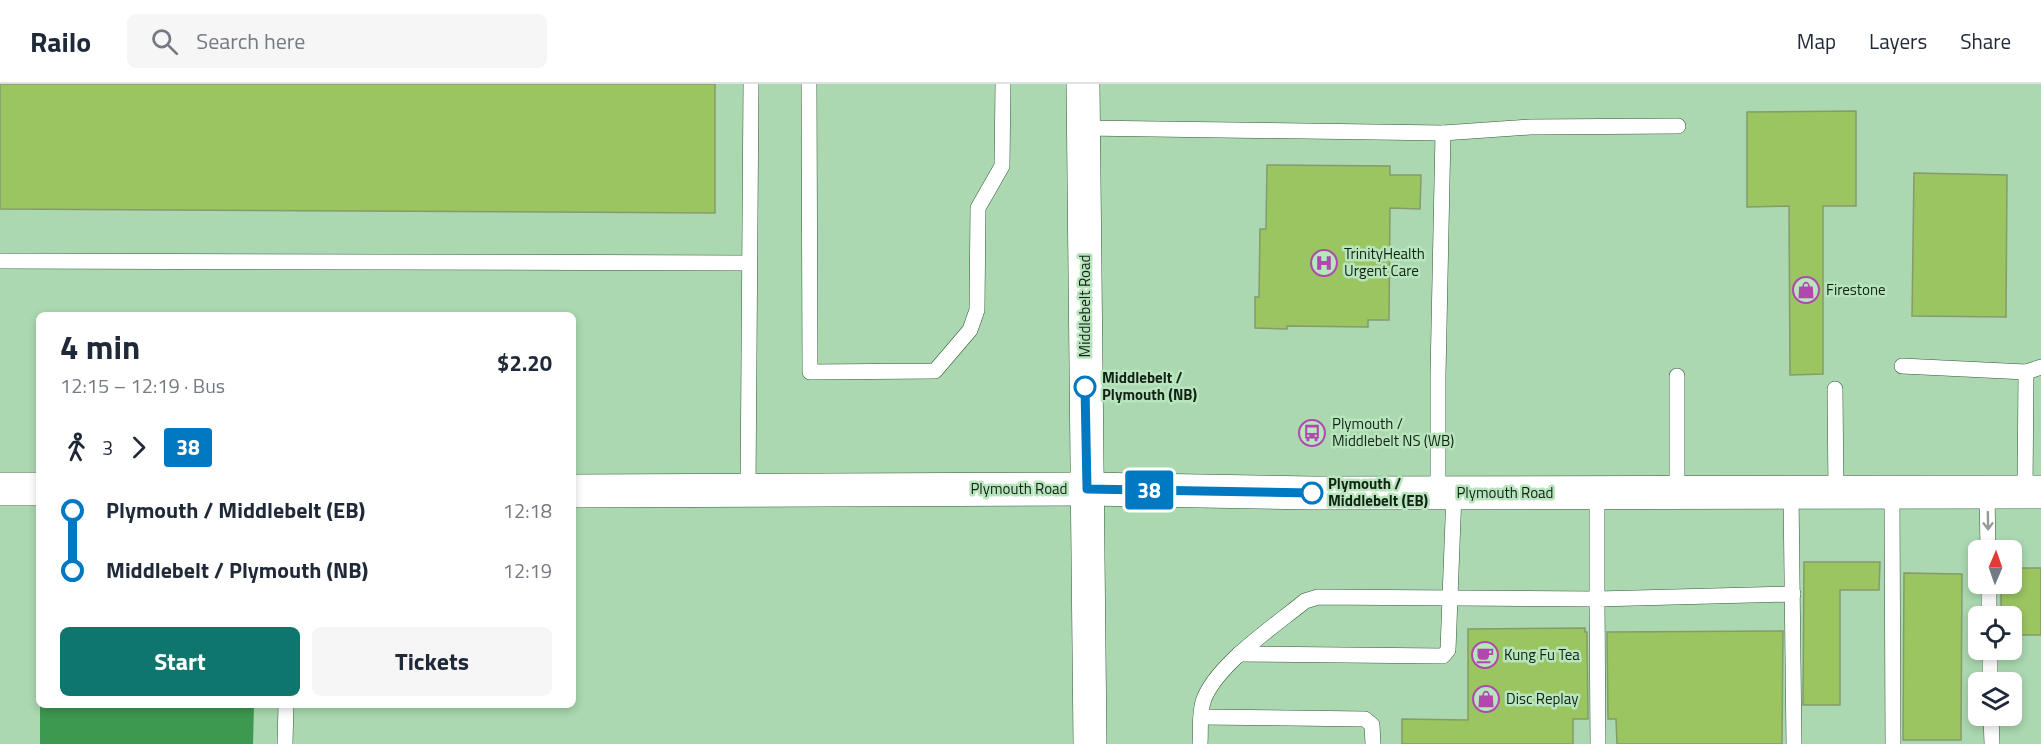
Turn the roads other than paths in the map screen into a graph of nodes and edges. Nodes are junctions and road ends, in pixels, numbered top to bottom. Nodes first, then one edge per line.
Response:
1 (750, 84) edge
2 (809, 84) edge
3 (1003, 84) edge
4 (1083, 84) edge
5 (1678, 126) dead end
6 (1083, 128) junction
7 (1443, 133) junction
8 (0, 261) edge
9 (749, 263) junction
10 (1902, 366) dead end
11 (2041, 367) edge
12 (2026, 372) junction
13 (1677, 376) dead end
14 (1835, 389) dead end
15 (0, 489) edge
16 (36, 489) edge
17 (1087, 489) junction
18 (576, 491) edge
19 (748, 492) junction
20 (1836, 492) junction
21 (1892, 492) junction
22 (1987, 492) junction
23 (2033, 492) edge
24 (1446, 493) junction
25 (1597, 493) junction
26 (1677, 493) junction
27 (1791, 493) junction
28 (1988, 540) edge
29 (1793, 594) junction
30 (1597, 598) junction
31 (1450, 600) junction
32 (1239, 654) junction
33 (286, 708) edge
34 (1201, 717) junction
35 (1991, 726) edge
36 (285, 744) edge
37 (1090, 744) edge
38 (1200, 744) edge
39 (1373, 744) edge
40 (1598, 744) edge
41 (1794, 744) edge
42 (1893, 744) edge
43 (1992, 744) edge

1 - 9 lane
2 - 3 lane
4 - 6 main road, Middlebelt Road
5 - 7 lane
6 - 7 lane
6 - 17 main road, Middlebelt Road
7 - 24 lane
8 - 9 lane
9 - 19 lane
10 - 12 lane
11 - 12 lane
12 - 23 lane
13 - 26 lane
14 - 20 lane
15 - 16 main road
17 - 19 main road, Plymouth Road
17 - 24 main road, Plymouth Road
17 - 37 main road, Middlebelt Road
18 - 19 main road, Plymouth Road
20 - 21 main road, Plymouth Road
20 - 27 main road, Plymouth Road
21 - 22 main road, Plymouth Road
21 - 42 lane
22 - 23 main road, Plymouth Road
22 -> 28 lane
24 - 25 main road, Plymouth Road
24 - 31 lane
25 - 26 main road, Plymouth Road
25 - 30 lane
26 - 27 main road, Plymouth Road
27 - 29 lane
29 - 30 lane
29 - 41 lane
30 - 31 lane
30 - 40 lane
31 - 32 lane
31 - 32 lane
32 - 34 lane
33 - 36 lane
34 - 38 lane
34 - 39 lane
35 - 43 lane

